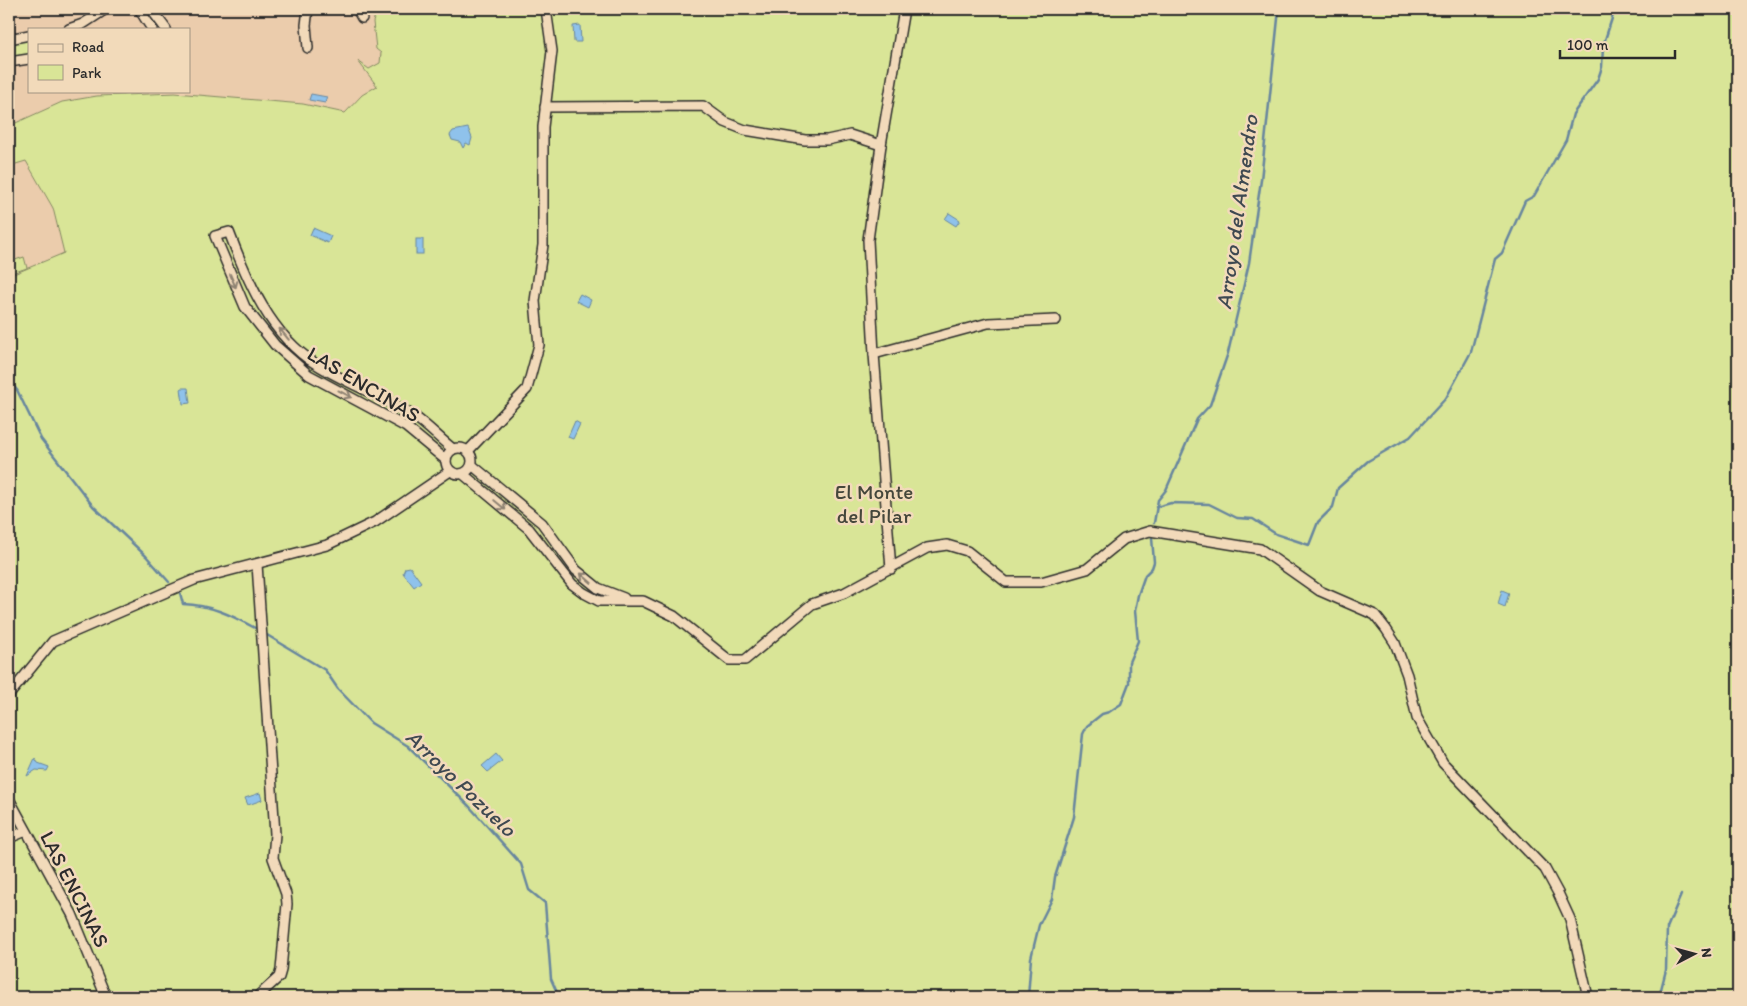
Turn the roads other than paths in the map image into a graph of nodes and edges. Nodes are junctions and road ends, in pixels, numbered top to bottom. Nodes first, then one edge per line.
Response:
1 (106, 9) edge
2 (139, 9) edge
3 (151, 9) edge
4 (308, 9) edge
5 (357, 9) edge
6 (546, 9) edge
7 (904, 9) edge
8 (362, 18) dead end
9 (74, 28) edge
10 (151, 28) edge
11 (165, 28) edge
12 (28, 35) edge
13 (9, 39) edge
14 (308, 48) dead end
15 (28, 58) edge
16 (9, 62) edge
17 (545, 107) junction
18 (881, 145) junction
19 (1056, 320) dead end
20 (874, 354) junction
21 (453, 449) junction
22 (468, 451) junction
23 (446, 460) junction
24 (472, 465) junction
25 (450, 471) junction
26 (463, 474) junction
27 (257, 564) junction
28 (891, 569) junction
29 (629, 599) junction
30 (9, 695) edge
31 (9, 799) edge
32 (26, 831) junction
33 (9, 838) edge
34 (106, 997) edge
35 (258, 997) edge
36 (1588, 997) edge

1 - 9 street
2 - 10 street
3 - 11 street
4 - 14 street
5 - 8 street
6 - 17 street
7 - 18 street
12 - 13 street
15 - 16 street
17 - 18 street
17 - 22 street
18 - 20 street
19 - 20 street
20 - 28 street
21 - 22 street
21 - 23 street
21 -> 23 street, LAS ENCINAS
22 - 24 street
23 - 25 street
24 - 26 street
29 -> 24 street
25 - 26 street
25 - 27 street
26 -> 29 street
27 - 30 street
27 - 35 street
28 - 29 street
28 - 36 street
31 - 32 street, LAS ENCINAS
32 - 33 street
32 - 34 street, LAS ENCINAS

